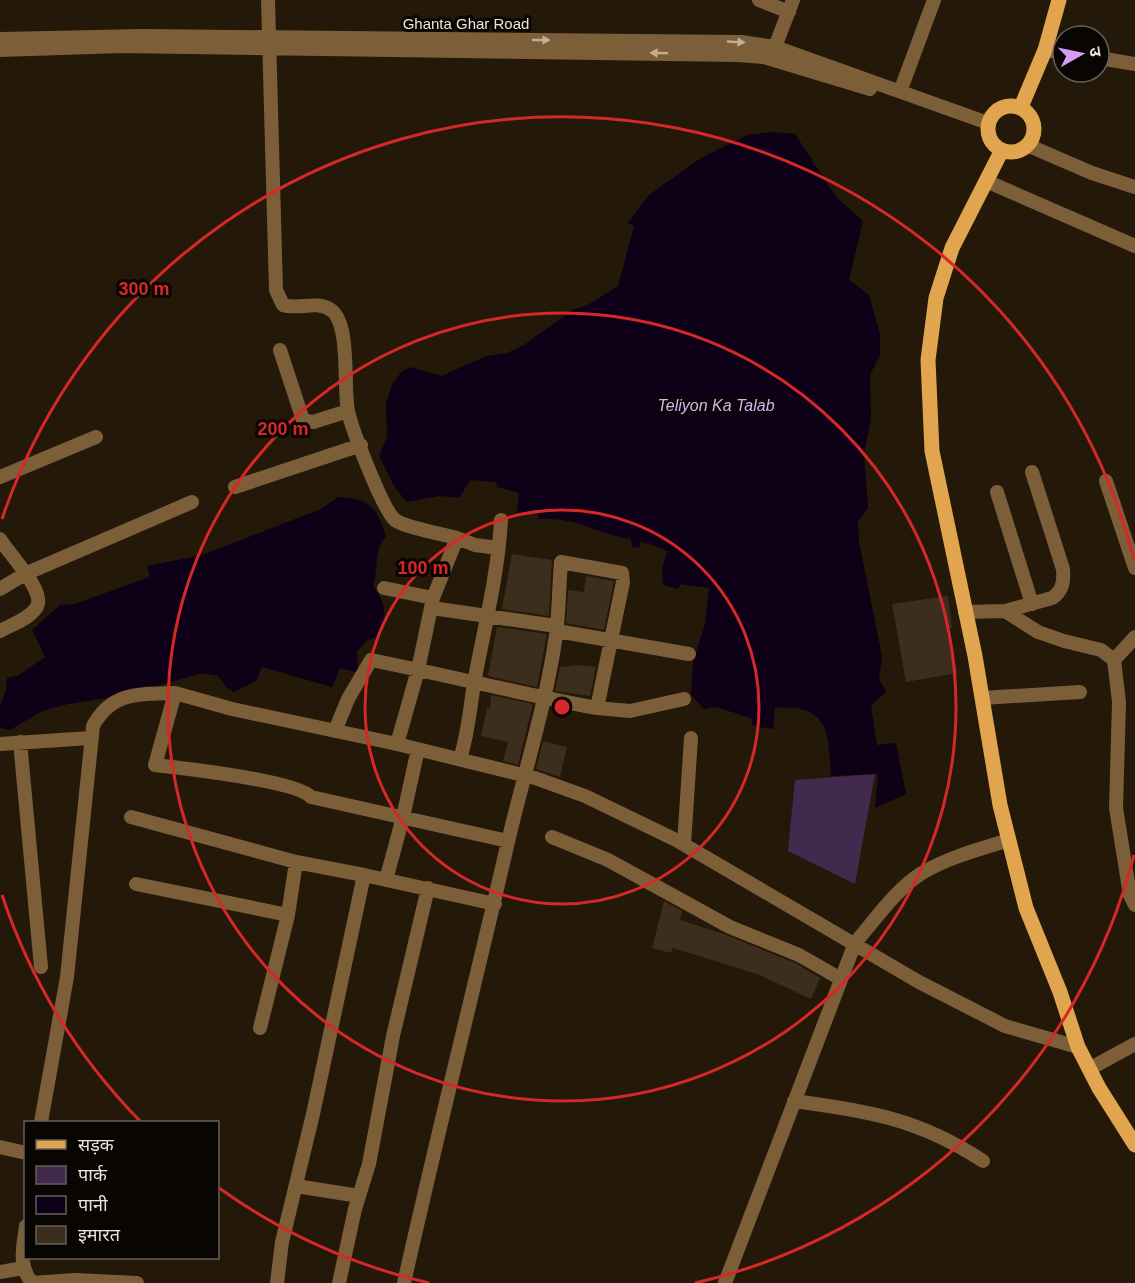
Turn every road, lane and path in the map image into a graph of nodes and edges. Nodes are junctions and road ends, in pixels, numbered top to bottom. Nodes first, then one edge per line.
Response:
1 (268, 0) edge
2 (759, 0) edge
3 (934, 0) edge
4 (1059, 0) edge
5 (791, 6) edge
6 (0, 39) edge
7 (269, 44) junction
8 (775, 46) junction
9 (0, 50) edge
10 (1045, 50) junction
11 (1051, 51) edge
12 (1111, 60) edge
13 (1135, 64) edge
14 (901, 89) junction
15 (921, 100) junction
16 (1021, 107) junction
17 (988, 123) junction
18 (1027, 145) junction
19 (1002, 150) junction
20 (986, 181) junction
21 (1135, 187) edge
22 (1135, 246) edge
23 (280, 350) dead end
24 (348, 411) junction
25 (96, 437) dead end
26 (361, 446) junction
27 (1032, 472) dead end
28 (0, 477) edge
29 (1106, 482) dead end
30 (235, 487) dead end
31 (997, 492) dead end
32 (192, 502) dead end
33 (501, 520) dead end
34 (457, 538) junction
35 (0, 539) edge
36 (498, 548) junction
37 (1135, 568) edge
38 (25, 574) junction
39 (384, 588) dead end
40 (0, 590) edge
41 (433, 603) junction
42 (1032, 604) junction
43 (1005, 611) junction
44 (965, 612) junction
45 (489, 615) junction
46 (556, 628) junction
47 (0, 632) edge
48 (1135, 637) edge
49 (611, 642) junction
50 (690, 654) dead end
51 (1114, 660) junction
52 (418, 670) junction
53 (474, 684) junction
54 (1080, 692) dead end
55 (175, 693) junction
56 (543, 698) junction
57 (982, 698) junction
58 (684, 699) dead end
59 (597, 708) junction
60 (335, 731) junction
61 (90, 738) junction
62 (691, 738) dead end
63 (20, 742) junction
64 (0, 744) edge
65 (397, 744) junction
66 (418, 749) junction
67 (460, 759) junction
68 (526, 777) junction
69 (130, 817) dead end
70 (404, 817) junction
71 (552, 837) dead end
72 (1009, 840) junction
73 (508, 841) junction
74 (684, 844) junction
75 (296, 862) junction
76 (364, 875) junction
77 (386, 880) junction
78 (136, 884) dead end
79 (428, 888) junction
80 (495, 904) junction
81 (1135, 905) edge
82 (288, 915) junction
83 (855, 943) junction
84 (41, 967) dead end
85 (841, 979) junction
86 (260, 1028) dead end
87 (1135, 1044) edge
88 (1078, 1047) junction
89 (1091, 1068) junction
90 (794, 1101) junction
91 (41, 1121) edge
92 (1135, 1145) edge
93 (0, 1147) edge
94 (24, 1153) edge
95 (983, 1161) dead end
96 (296, 1186) junction
97 (359, 1196) junction
98 (24, 1247) edge
99 (22, 1268) junction
100 (0, 1272) edge
101 (101, 1282) edge
102 (137, 1283) edge
103 (277, 1283) edge
104 (339, 1283) edge
105 (404, 1283) edge
106 (725, 1283) edge

1 - 7 street
2 - 5 street
3 - 14 street
4 - 10 main road
5 - 8 street
6 - 7 street, Ghanta Ghar Road
7 -> 8 street, Ghanta Ghar Road
7 - 9 street, Ghanta Ghar Road
15 -> 7 street, Ghanta Ghar Road
7 - 24 street
8 - 14 street, Ghanta Ghar Road
10 - 11 street
10 - 16 main road
12 - 13 street
14 - 15 street, Ghanta Ghar Road
15 - 17 street, Ghanta Ghar Road
16 - 17 main road
16 - 18 main road
17 - 19 main road
18 - 19 main road
18 - 21 street
19 - 20 main road
20 - 22 street
20 - 44 main road
23 - 24 street
24 - 26 street
25 - 28 street
26 - 30 street
26 - 34 street
27 - 42 street
29 - 37 street
31 - 42 street
32 - 38 street
33 - 36 street
34 - 36 street
34 - 41 street
35 - 38 street
36 - 45 street
38 - 40 street
38 - 47 street
39 - 41 street
41 - 45 street
41 - 52 street
42 - 43 street
43 - 44 street
43 - 51 street
44 - 57 main road
45 - 46 street
45 - 53 street
46 - 49 street
46 - 49 street
46 - 56 street
48 - 51 street
49 - 50 street
49 - 59 street
51 - 81 street
52 - 53 street
52 - 60 street
52 - 65 street
53 - 56 street
53 - 67 street
54 - 57 street
55 - 60 street
55 - 61 street
55 - 70 street
56 - 59 street
56 - 68 street
57 - 72 main road
58 - 59 street
60 - 65 street
61 - 63 street
61 - 91 street
62 - 74 street
63 - 64 street
63 - 84 street
65 - 66 street
66 - 67 street
66 - 70 street
67 - 68 street
68 - 73 street
68 - 74 street
69 - 75 street
70 - 73 street
70 - 77 street
71 - 85 street
72 - 83 street
72 - 88 main road
73 - 80 street
74 - 83 street
75 - 76 street
75 - 82 street
76 - 77 street
76 - 96 street
77 - 79 street
78 - 82 street
79 - 80 street
79 - 97 street
80 - 105 street
82 - 86 street
83 - 85 street
83 - 88 street
85 - 90 street
87 - 89 street
88 - 89 main road
89 - 92 main road
90 - 95 street
90 - 106 street
93 - 94 street
96 - 97 street
96 - 103 street
97 - 104 street
98 - 99 street
99 - 100 street
99 - 101 street
101 - 102 street

